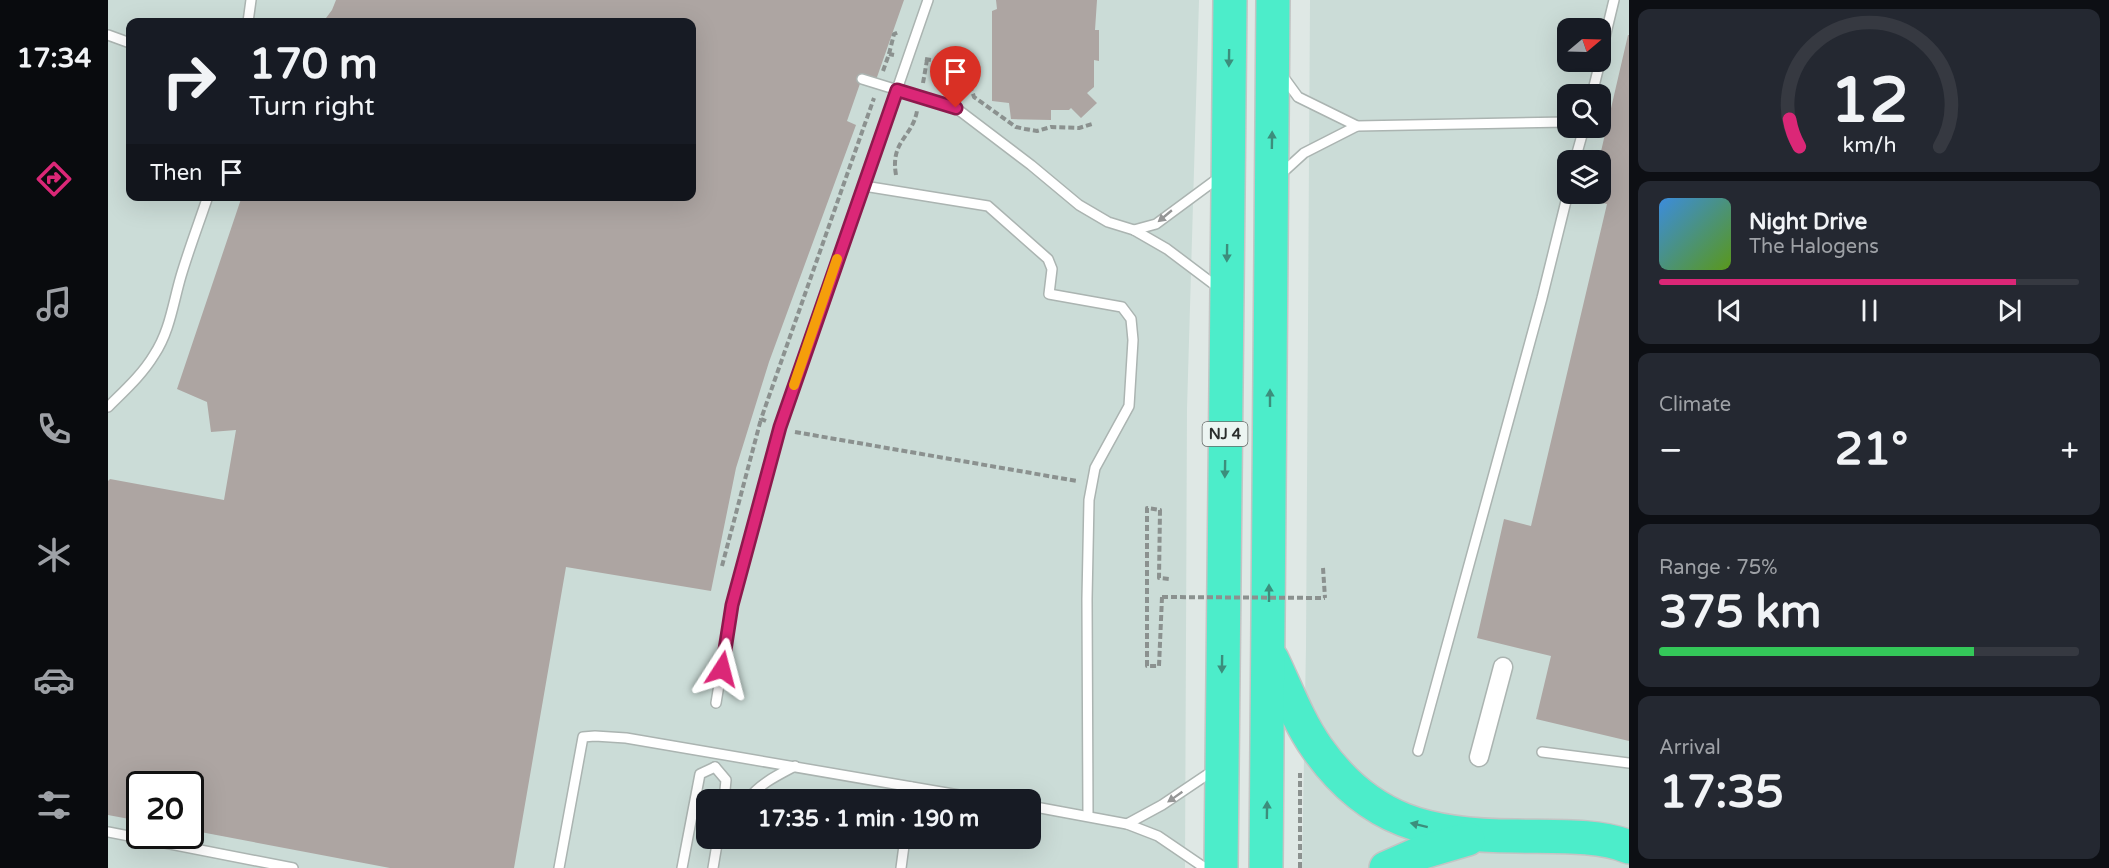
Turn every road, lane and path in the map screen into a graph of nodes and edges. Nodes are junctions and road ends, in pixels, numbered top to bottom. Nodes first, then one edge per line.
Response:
1 (251, 0) edge
2 (928, 0) edge
3 (1230, 0) edge
4 (1273, 0) edge
5 (1614, 0) edge
6 (249, 18) edge
7 (1610, 18) edge
8 (108, 35) edge
9 (126, 42) edge
10 (909, 57) junction
11 (927, 60) junction
12 (1272, 62) junction
13 (862, 79) dead end
14 (878, 84) junction
15 (897, 90) junction
16 (920, 97) junction
17 (1557, 122) edge
18 (1092, 124) dead end
19 (1357, 126) junction
20 (1228, 171) junction
21 (1271, 183) junction
22 (864, 186) junction
23 (901, 193) junction
24 (206, 201) edge
25 (1565, 204) edge
26 (1134, 230) junction
27 (1227, 295) junction
28 (108, 408) edge
29 (760, 419) junction
30 (780, 427) junction
31 (1094, 476) junction
32 (722, 566) dead end
33 (1170, 579) dead end
34 (1326, 587) dead end
35 (1269, 651) junction
36 (1503, 667) dead end
37 (716, 703) dead end
38 (1418, 751) dead end
39 (716, 752) junction
40 (1542, 752) dead end
41 (1479, 757) dead end
42 (1301, 761) dead end
43 (1629, 763) edge
44 (1221, 765) junction
45 (795, 766) junction
46 (715, 767) junction
47 (911, 787) joint
48 (725, 789) edge
49 (756, 789) edge
50 (923, 789) edge
51 (1041, 808) edge
52 (1088, 816) junction
53 (1127, 824) junction
54 (108, 832) edge
55 (1476, 836) junction
56 (1629, 847) edge
57 (716, 849) edge
58 (718, 849) edge
59 (904, 849) edge
60 (716, 852) junction
61 (278, 867) edge
62 (292, 868) edge
63 (559, 868) edge
64 (682, 868) edge
65 (713, 868) edge
66 (901, 868) edge
67 (1205, 868) edge
68 (1221, 868) edge
69 (1266, 868) edge
70 (1300, 868) edge
71 (1386, 868) edge

1 - 6 lane
2 - 10 lane
3 -> 20 highway, NJ 4
4 - 12 highway, NJ 4
5 - 7 lane
8 - 9 lane
10 - 11 path
10 - 14 path
10 - 15 lane
11 - 16 path
11 - 18 path
12 - 19 lane
21 -> 12 highway, NJ 4
13 - 14 lane
14 - 15 lane
14 - 29 path
15 - 16 lane
15 - 22 lane
16 - 23 path
16 - 26 lane
17 - 19 lane
19 - 21 lane
20 -> 26 lane
20 -> 27 highway, NJ 4
35 -> 21 highway, NJ 4
22 - 23 lane
22 - 30 lane
23 - 31 lane
24 - 28 lane
25 - 38 lane
26 - 27 lane
27 -> 44 highway, NJ 4
29 - 30 path
29 - 32 path
30 - 31 path
30 - 37 lane
31 - 52 lane
33 - 34 path, bridge
55 -> 35 highway
69 -> 35 highway, NJ 4
36 - 41 street
39 - 45 lane
39 - 46 lane
39 - 63 lane
40 - 43 lane
42 - 70 path
44 -> 53 lane
44 - 68 highway, NJ 4
45 - 47 lane
45 - 49 lane
46 - 48 lane
46 - 64 lane
47 - 50 lane
51 - 52 lane
52 - 53 lane
53 - 67 lane
54 - 61 lane
55 - 56 highway
55 - 71 highway
57 - 60 lane
58 - 60 lane
59 - 66 lane
60 - 65 lane
61 - 62 lane

